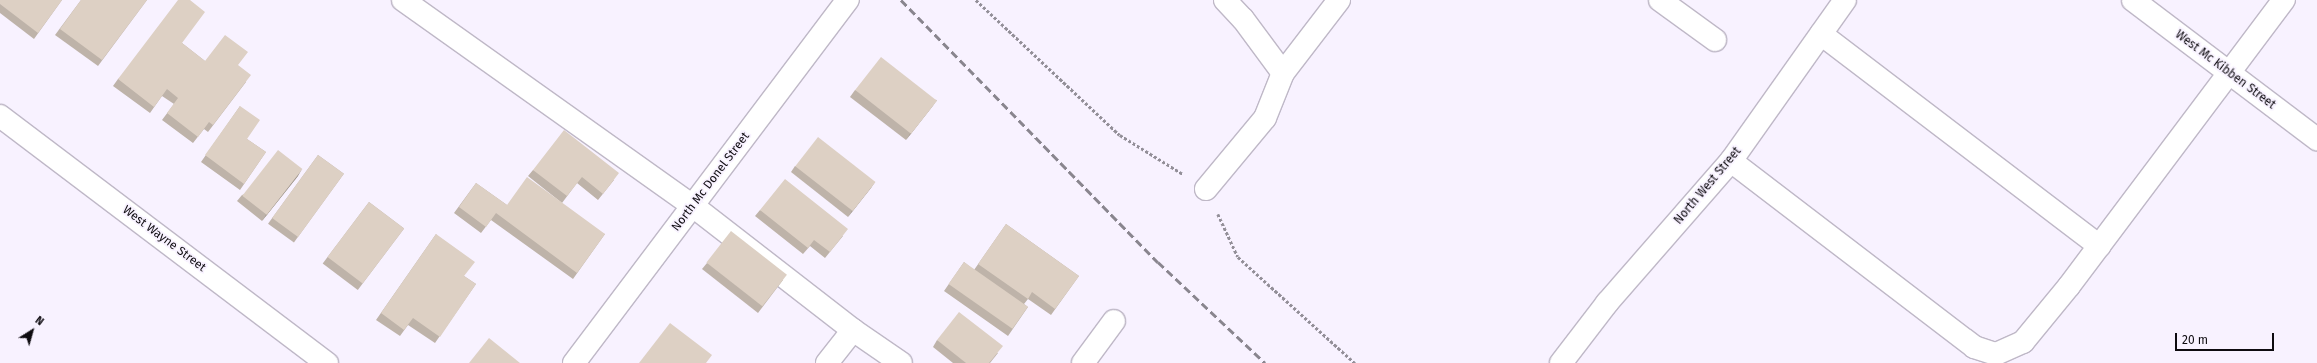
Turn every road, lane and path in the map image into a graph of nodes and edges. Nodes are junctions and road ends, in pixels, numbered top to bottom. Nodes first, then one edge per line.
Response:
1 (403, 0) edge
2 (848, 0) edge
3 (976, 0) edge
4 (1225, 0) edge
5 (1339, 0) edge
6 (1660, 0) edge
7 (1845, 0) edge
8 (2133, 0) edge
9 (2284, 0) edge
10 (1821, 34) junction
11 (1715, 40) dead end
12 (2229, 72) junction
13 (1283, 73) junction
14 (0, 116) edge
15 (2317, 140) edge
16 (1731, 161) junction
17 (1206, 189) junction
18 (693, 206) junction
19 (2099, 246) junction
20 (1114, 321) dead end
21 (853, 330) junction
22 (2000, 358) edge
23 (327, 363) edge
24 (574, 363) edge
25 (827, 363) edge
26 (901, 363) edge
27 (1083, 363) edge
28 (1355, 363) edge
29 (1561, 363) edge

1 - 18 street
2 - 18 street, North Mc Donel Street
3 - 17 path
4 - 13 street
5 - 13 street
6 - 11 street
7 - 10 street, North West Street
8 - 12 street, West Mc Kibben Street
9 - 12 street
10 - 16 street, North West Street
10 - 19 street
12 - 15 street, West Mc Kibben Street
12 - 19 street
13 - 17 street
14 - 23 street, West Wayne Street
16 - 22 street
16 - 29 street, North West Street
17 - 28 path
18 - 21 street
18 - 24 street, North Mc Donel Street
19 - 22 street
20 - 27 street
21 - 25 street
21 - 26 street

